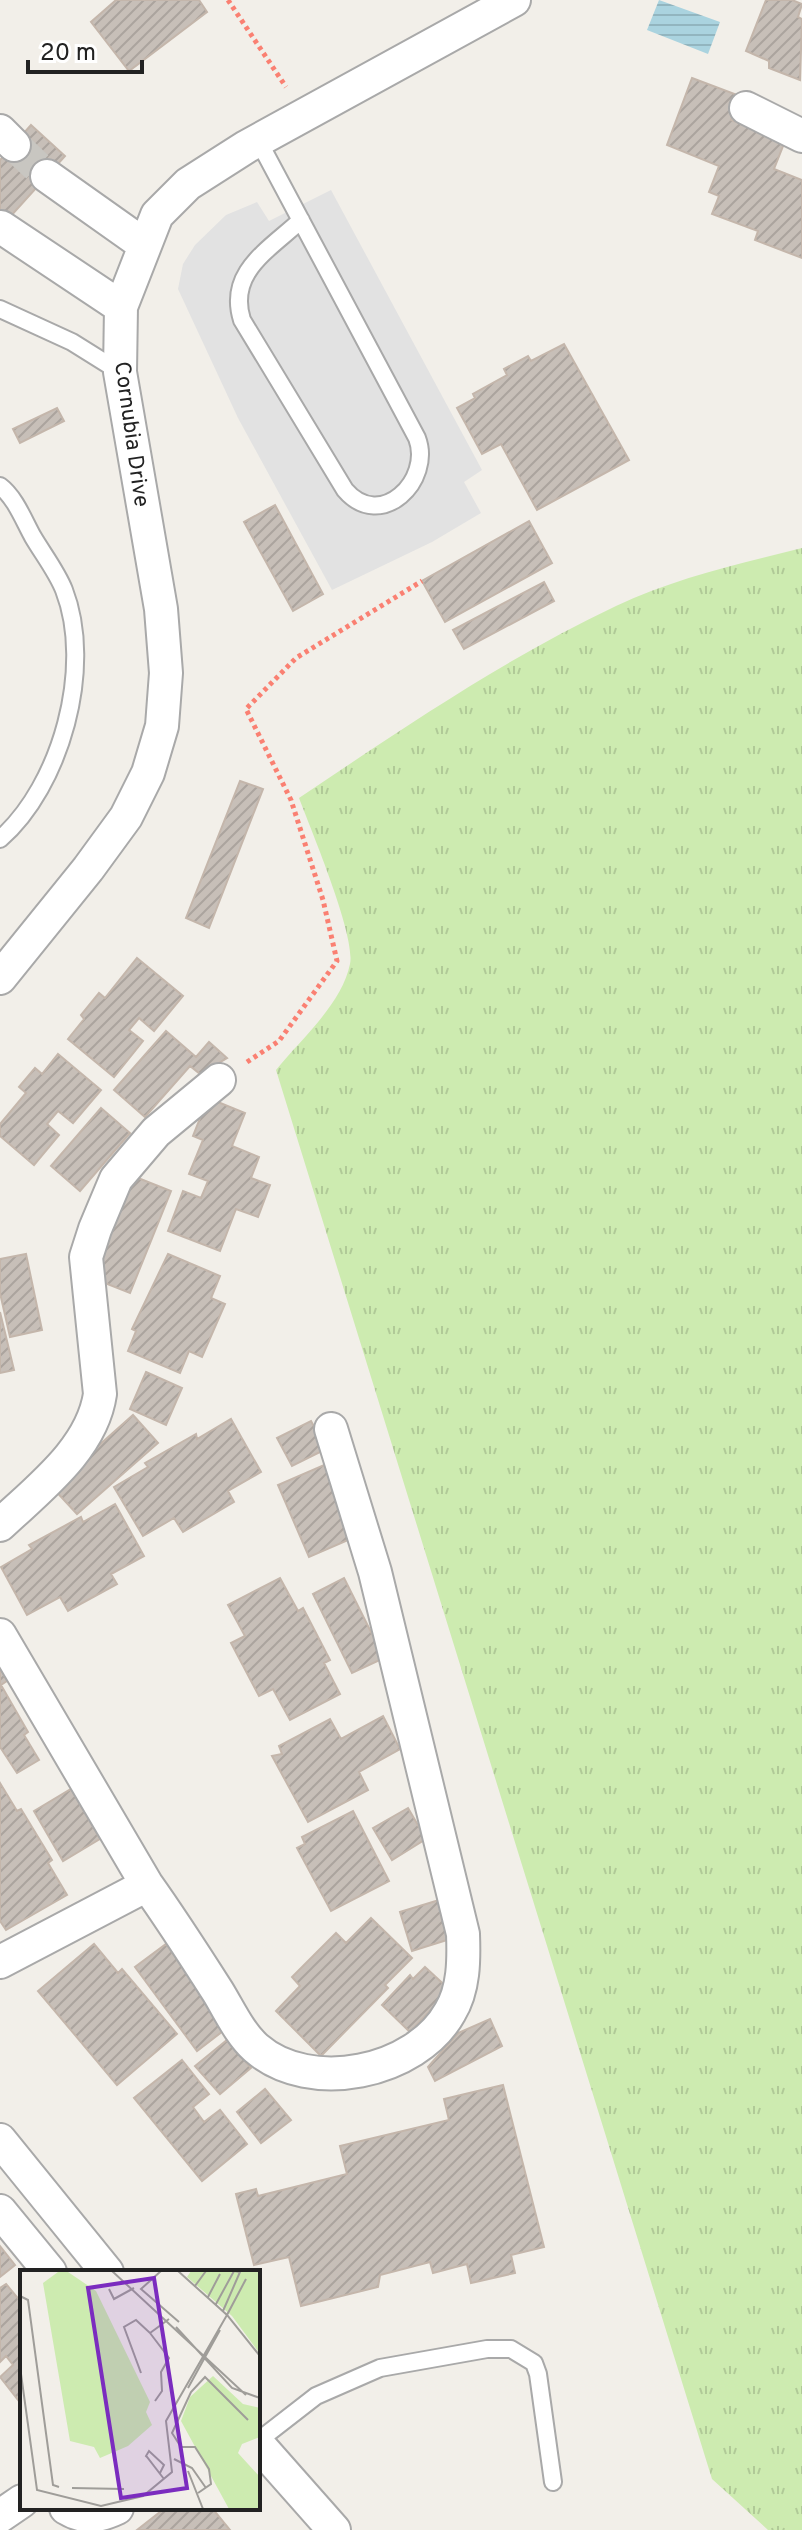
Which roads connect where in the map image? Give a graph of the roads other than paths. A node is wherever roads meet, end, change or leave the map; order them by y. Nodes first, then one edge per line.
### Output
1 (514, 0) edge
2 (746, 108) dead end
3 (802, 136) edge
4 (258, 140) junction
5 (47, 176) tunnel mouth
6 (301, 220) junction
7 (1, 227) edge
8 (143, 244) junction
9 (121, 307) junction
10 (0, 309) edge
11 (120, 372) junction
12 (0, 486) edge
13 (0, 839) edge
14 (0, 978) edge
15 (219, 1080) road end
16 (331, 1429) dead end
17 (0, 1525) edge
18 (0, 1635) edge
19 (147, 1885) junction
20 (0, 1962) edge
21 (0, 2140) edge
22 (0, 2211) edge
23 (48, 2270) edge
24 (105, 2270) edge
25 (260, 2441) edge
26 (260, 2445) edge
27 (553, 2482) dead end
28 (20, 2502) edge
29 (70, 2510) edge
30 (112, 2510) edge
31 (0, 2516) edge
32 (334, 2530) edge

1 - 4 street, Cornubia Drive
2 - 3 street
4 - 6 lane
4 - 8 street, Cornubia Drive
5 - 8 street
6 - 6 lane
7 - 9 street
8 - 9 street, Cornubia Drive
9 - 11 street, Cornubia Drive
10 - 11 lane
11 - 14 street, Cornubia Drive
12 - 13 lane
15 - 17 street
16 - 19 street
18 - 19 street
19 - 20 street
21 - 24 street
22 - 23 street
25 - 27 lane
26 - 32 street
28 - 31 street
29 - 30 street

